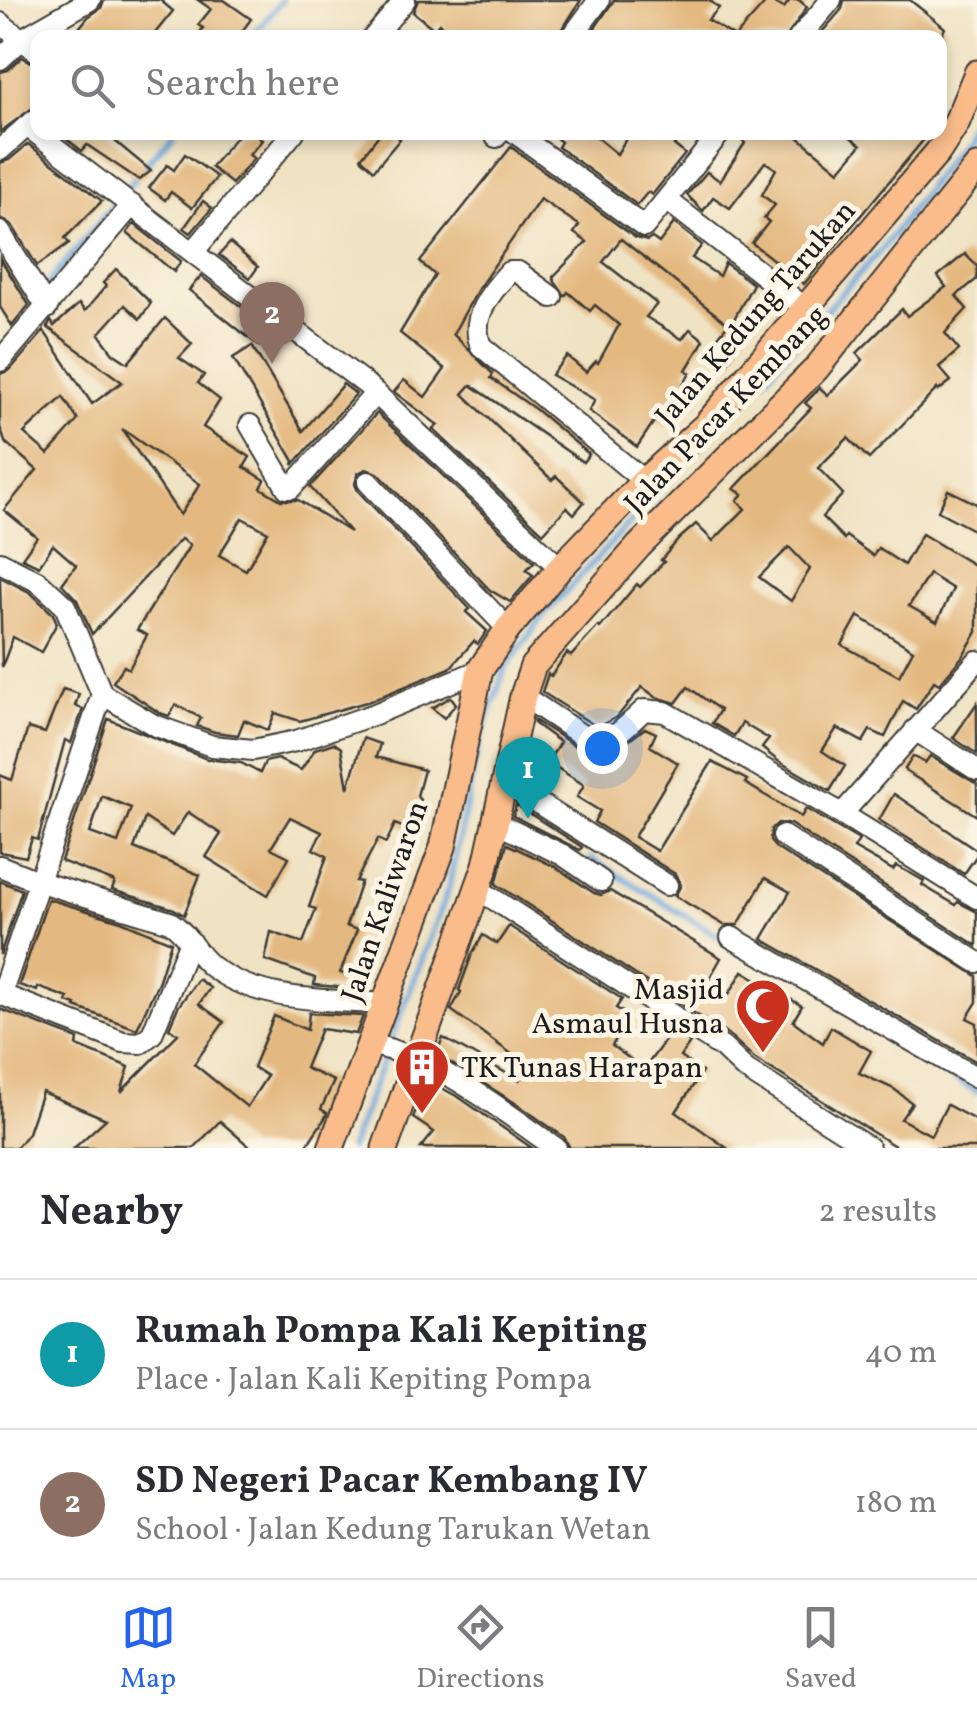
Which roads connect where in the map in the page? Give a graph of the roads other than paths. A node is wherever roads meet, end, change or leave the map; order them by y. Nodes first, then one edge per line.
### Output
1 (90, 0) edge
2 (404, 0) edge
3 (599, 0) edge
4 (831, 0) edge
5 (0, 22) edge
6 (50, 30) edge
7 (380, 30) edge
8 (577, 30) edge
9 (806, 30) edge
10 (30, 45) edge
11 (0, 59) edge
12 (977, 73) edge
13 (30, 124) edge
14 (53, 140) edge
15 (287, 140) edge
16 (512, 140) edge
17 (715, 140) edge
18 (0, 150) edge
19 (977, 167) edge
20 (124, 200) junction
21 (668, 200) junction
22 (0, 232) edge
23 (194, 251) junction
24 (552, 297) dead end
25 (47, 308) junction
26 (804, 308) junction
27 (0, 326) edge
28 (6, 353) edge
29 (376, 393) junction
30 (250, 425) dead end
31 (644, 481) junction
32 (368, 482) dead end
33 (0, 562) edge
34 (560, 568) junction
35 (508, 628) junction
36 (977, 661) edge
37 (480, 670) junction
38 (102, 694) junction
39 (523, 696) junction
40 (915, 730) junction
41 (977, 770) edge
42 (505, 782) junction
43 (842, 814) junction
44 (496, 823) junction
45 (784, 836) dead end
46 (0, 866) edge
47 (40, 882) junction
48 (602, 882) dead end
49 (666, 884) dead end
50 (478, 889) junction
51 (977, 898) edge
52 (731, 936) dead end
53 (190, 941) junction
54 (977, 962) edge
55 (1, 995) edge
56 (384, 1004) junction
57 (375, 1045) junction
58 (416, 1057) junction
59 (977, 1078) edge
60 (331, 1148) edge
61 (385, 1148) edge
62 (556, 1148) edge
63 (869, 1148) edge

1 - 6 street
2 - 7 street
3 - 8 street
4 - 9 street
5 - 10 street
10 - 11 street
12 - 26 main road, Jalan Kedung Tarukan
13 - 18 street
14 - 20 street
15 - 23 street
16 - 21 street
17 - 21 street
19 - 39 main road, Jalan Pacar Kembang
20 - 23 street
20 - 25 street
21 - 26 street
22 - 25 street
23 - 29 street
24 - 31 street
25 - 28 street
26 - 31 main road, Jalan Kedung Tarukan
27 - 28 street
29 - 30 street
29 - 34 street
31 - 34 main road, Jalan Kedung Tarukan
32 - 35 street
33 - 38 street
34 - 35 main road, Jalan Kedung Tarukan
35 - 37 main road, Jalan Kedung Tarukan
36 - 40 street
37 - 38 street
37 - 56 main road, Jalan Kaliwaron
38 - 47 street
39 - 42 main road, Jalan Pacar Kembang
39 - 43 street
40 - 41 street
40 - 43 street
42 - 44 main road, Jalan Pacar Kembang
42 - 49 street
43 - 51 street
44 - 48 street
44 - 50 main road, Jalan Pacar Kembang
45 - 54 street
46 - 47 street
47 - 53 street
47 - 55 street
50 - 58 main road, Jalan Pacar Kembang
50 - 63 street
52 - 59 street
53 - 55 street
53 - 56 street
56 - 57 main road, Jalan Kaliwaron
57 - 58 street
57 - 60 main road, Jalan Kaliwaron
58 - 61 main road, Jalan Pacar Kembang
58 - 62 street

